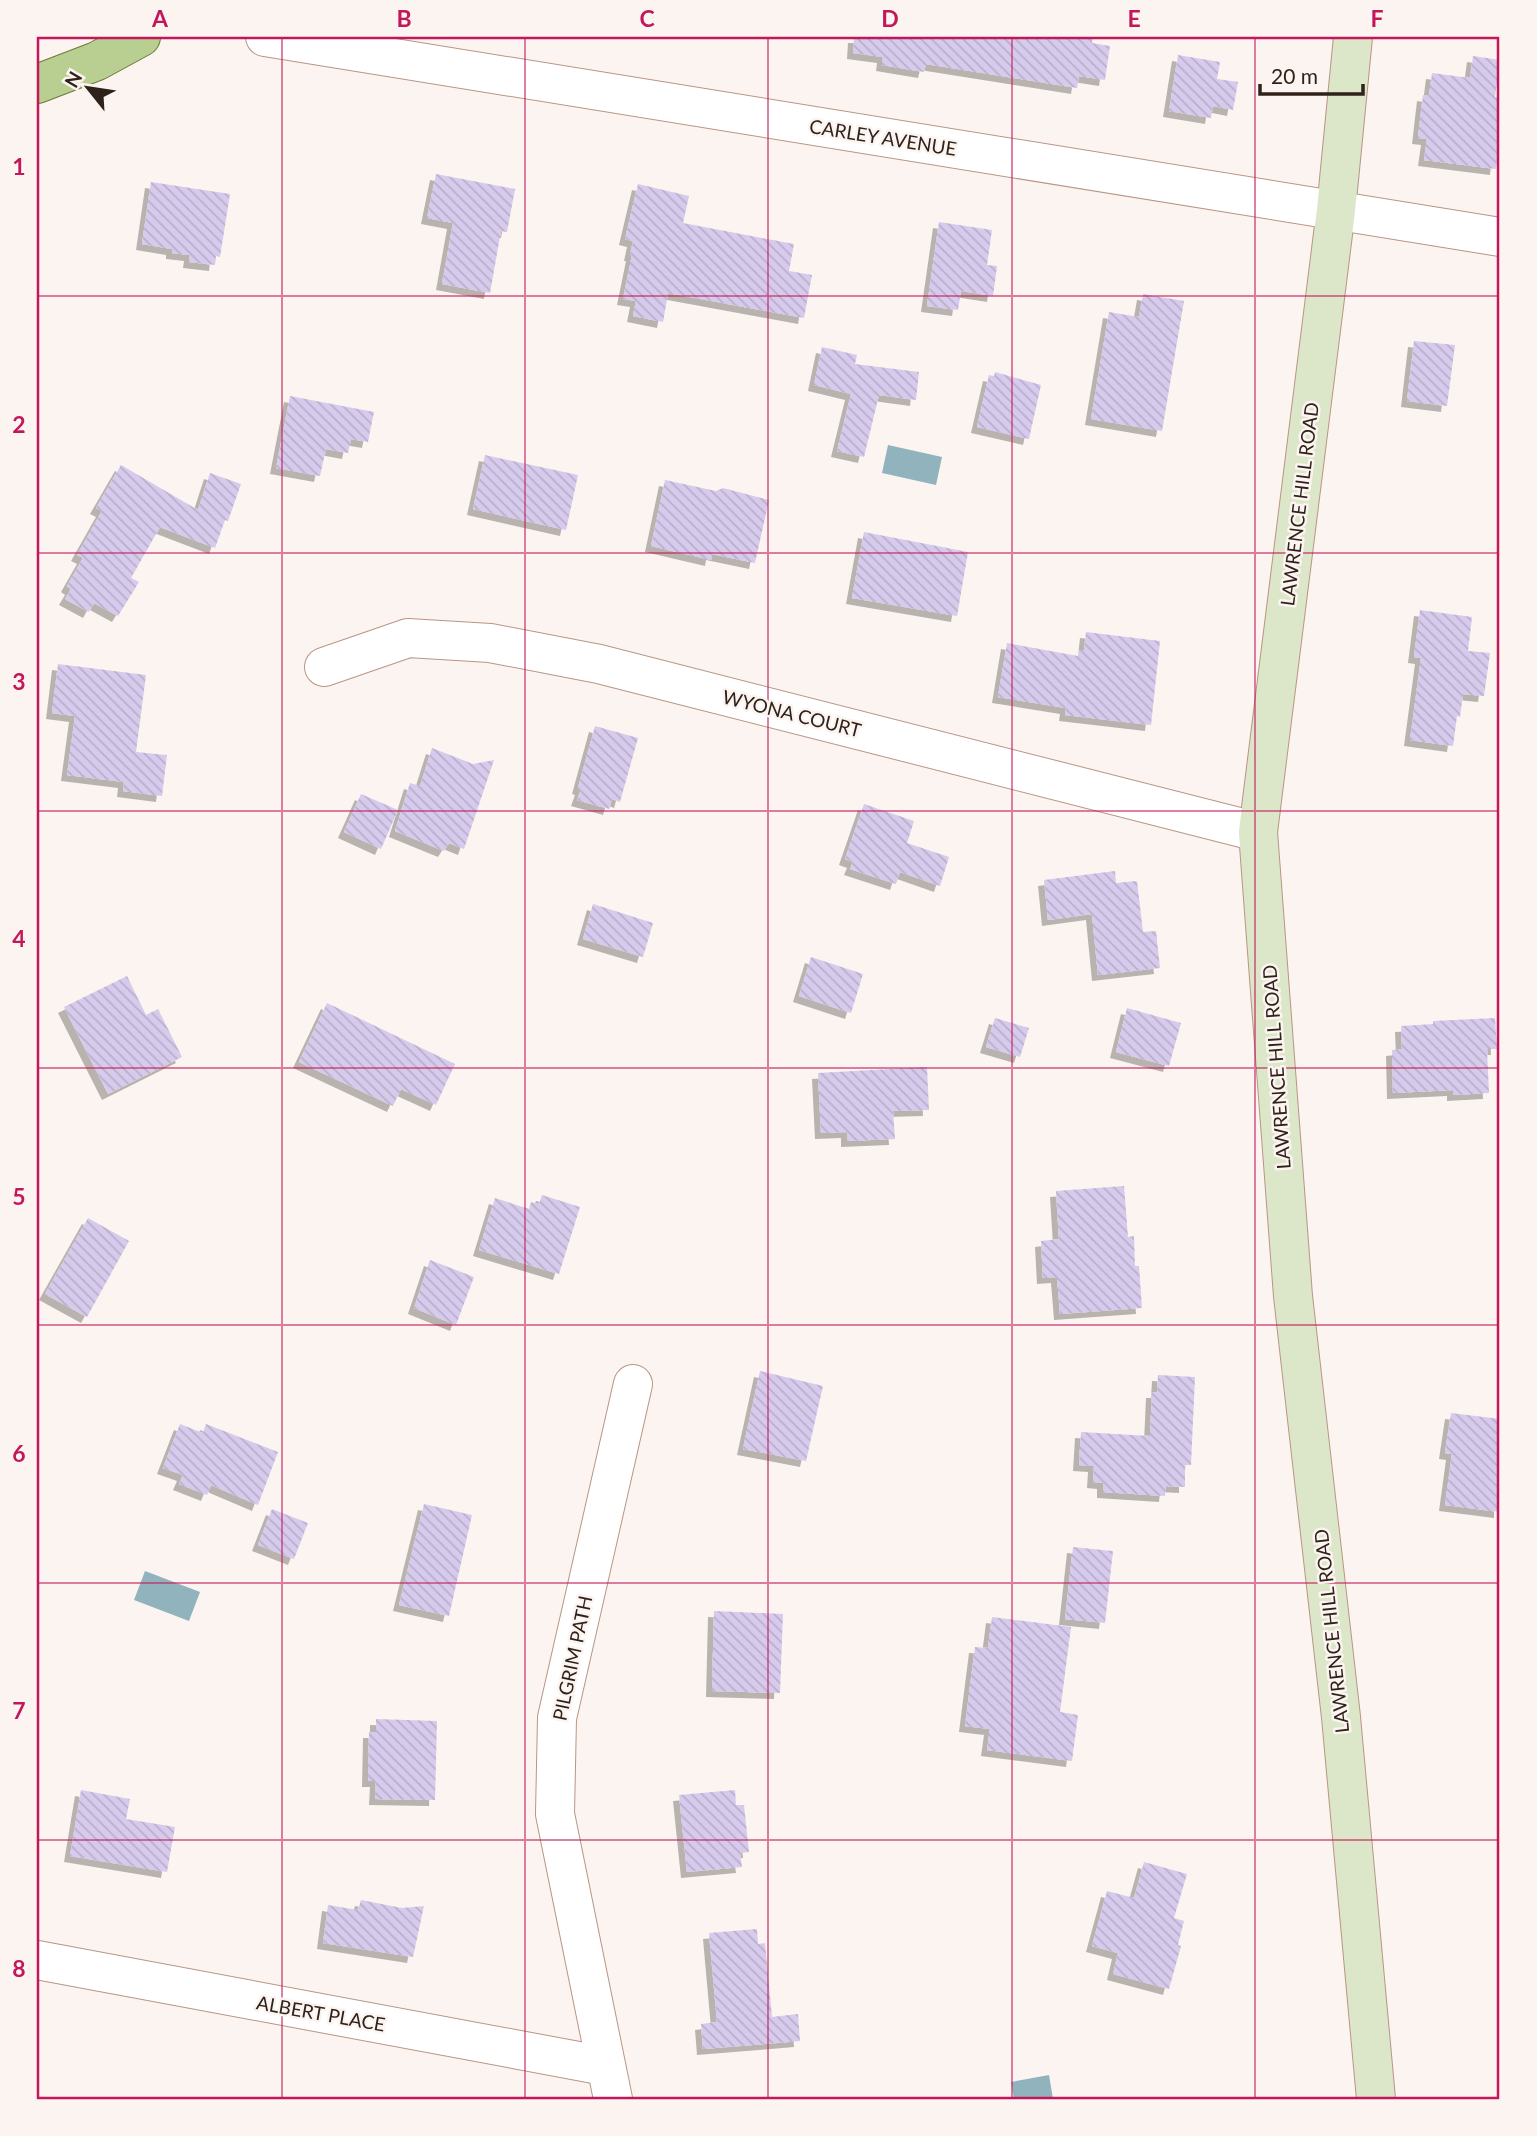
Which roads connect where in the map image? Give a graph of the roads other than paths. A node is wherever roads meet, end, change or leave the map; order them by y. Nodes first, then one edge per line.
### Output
1 (141, 37) edge
2 (265, 37) edge
3 (1353, 37) edge
4 (98, 49) edge
5 (37, 84) edge
6 (1336, 210) junction
7 (1500, 237) edge
8 (324, 667) dead end
9 (1258, 832) junction
10 (633, 1384) dead end
11 (37, 1961) edge
12 (609, 2082) edge
13 (1376, 2099) edge

1 - 4 main road
2 - 6 street, CARLEY AVENUE
3 - 6 main road, LAWRENCE HILL ROAD
4 - 5 main road
6 - 7 street, CARLEY AVENUE
6 - 9 main road, LAWRENCE HILL ROAD
8 - 9 street, WYONA COURT
9 - 13 main road, LAWRENCE HILL ROAD
10 - 12 street, PILGRIM PATH
11 - 12 street, ALBERT PLACE

